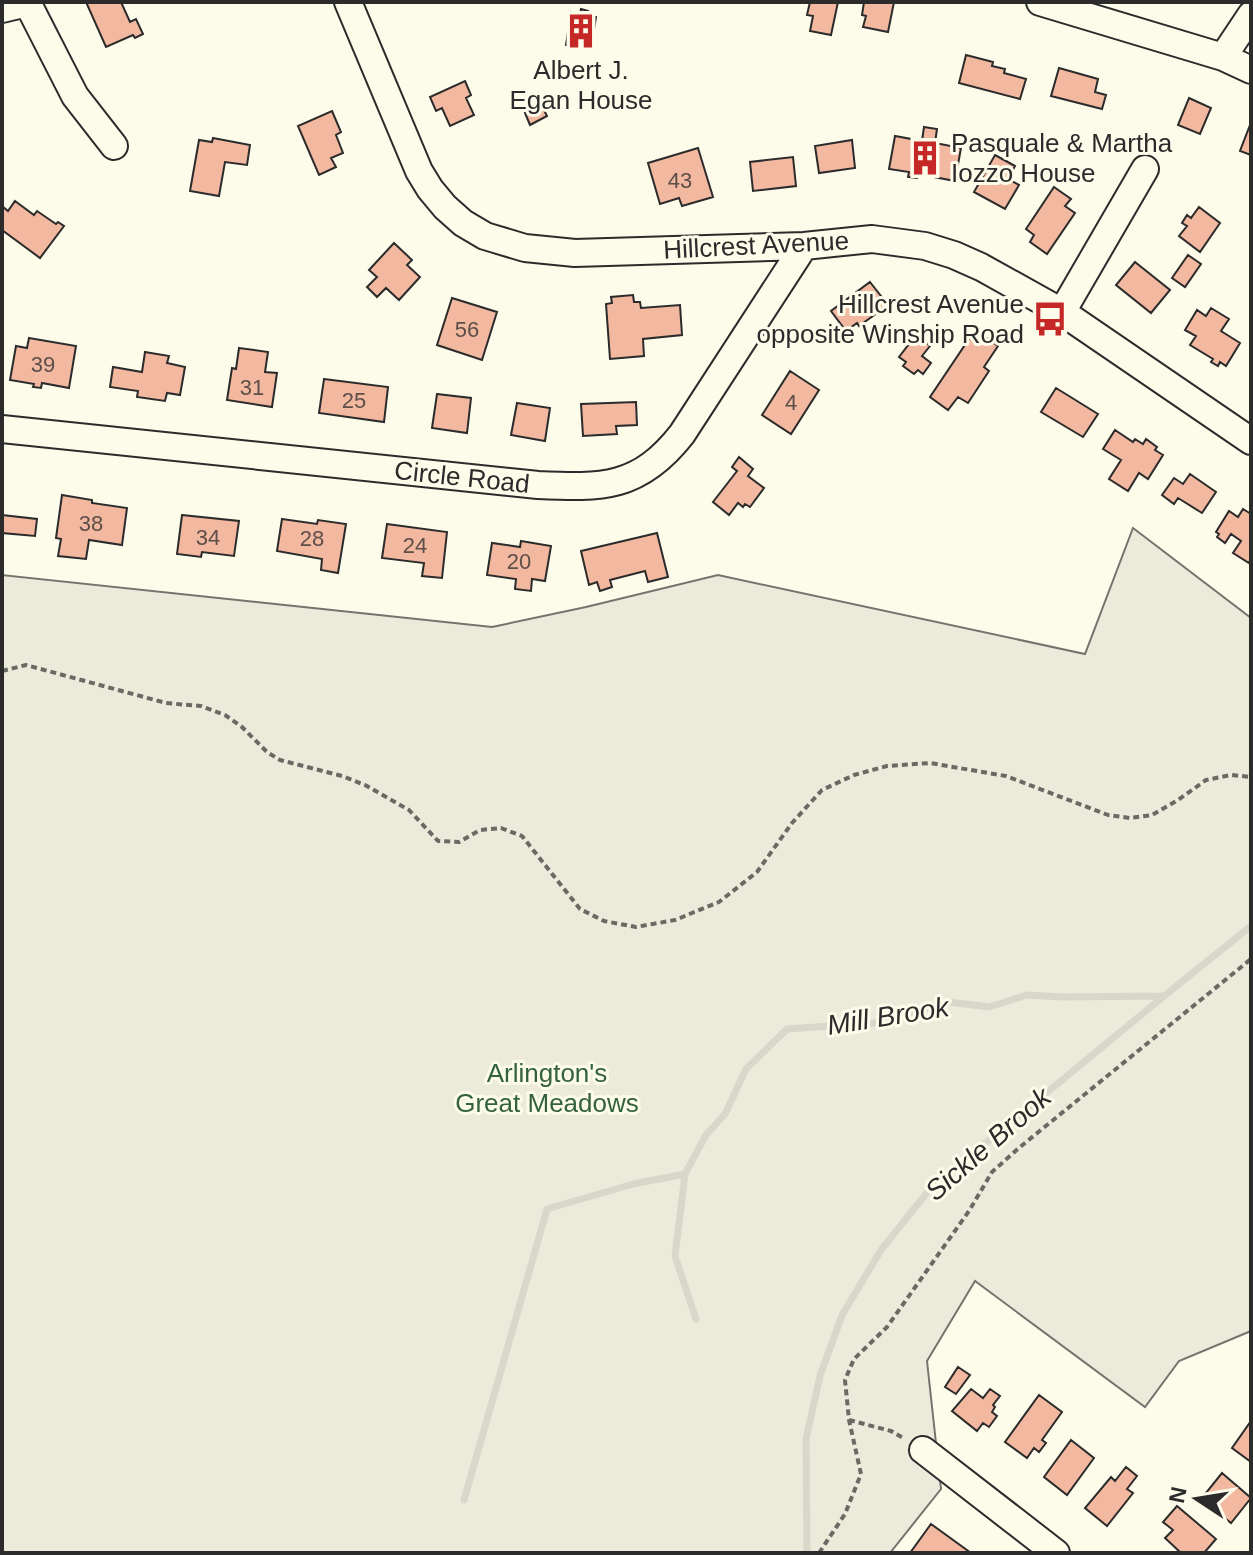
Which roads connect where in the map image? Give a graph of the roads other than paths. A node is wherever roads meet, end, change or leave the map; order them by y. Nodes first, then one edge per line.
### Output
1 (348, 2) edge
2 (1040, 2) edge
3 (19, 5) edge
4 (1251, 15) edge
5 (1223, 57) junction
6 (1251, 70) edge
7 (114, 146) dead end
8 (1145, 169) dead end
9 (804, 246) junction
10 (1062, 312) junction
11 (2, 429) edge
12 (1251, 441) edge
13 (923, 1450) road end
14 (1056, 1553) edge

1 - 9 street, Hillcrest Avenue
2 - 5 street
3 - 7 street
4 - 5 street
5 - 6 street
8 - 10 street
9 - 10 street, Hillcrest Avenue
9 - 11 street, Circle Road
10 - 12 street, Hillcrest Avenue
13 - 14 street

